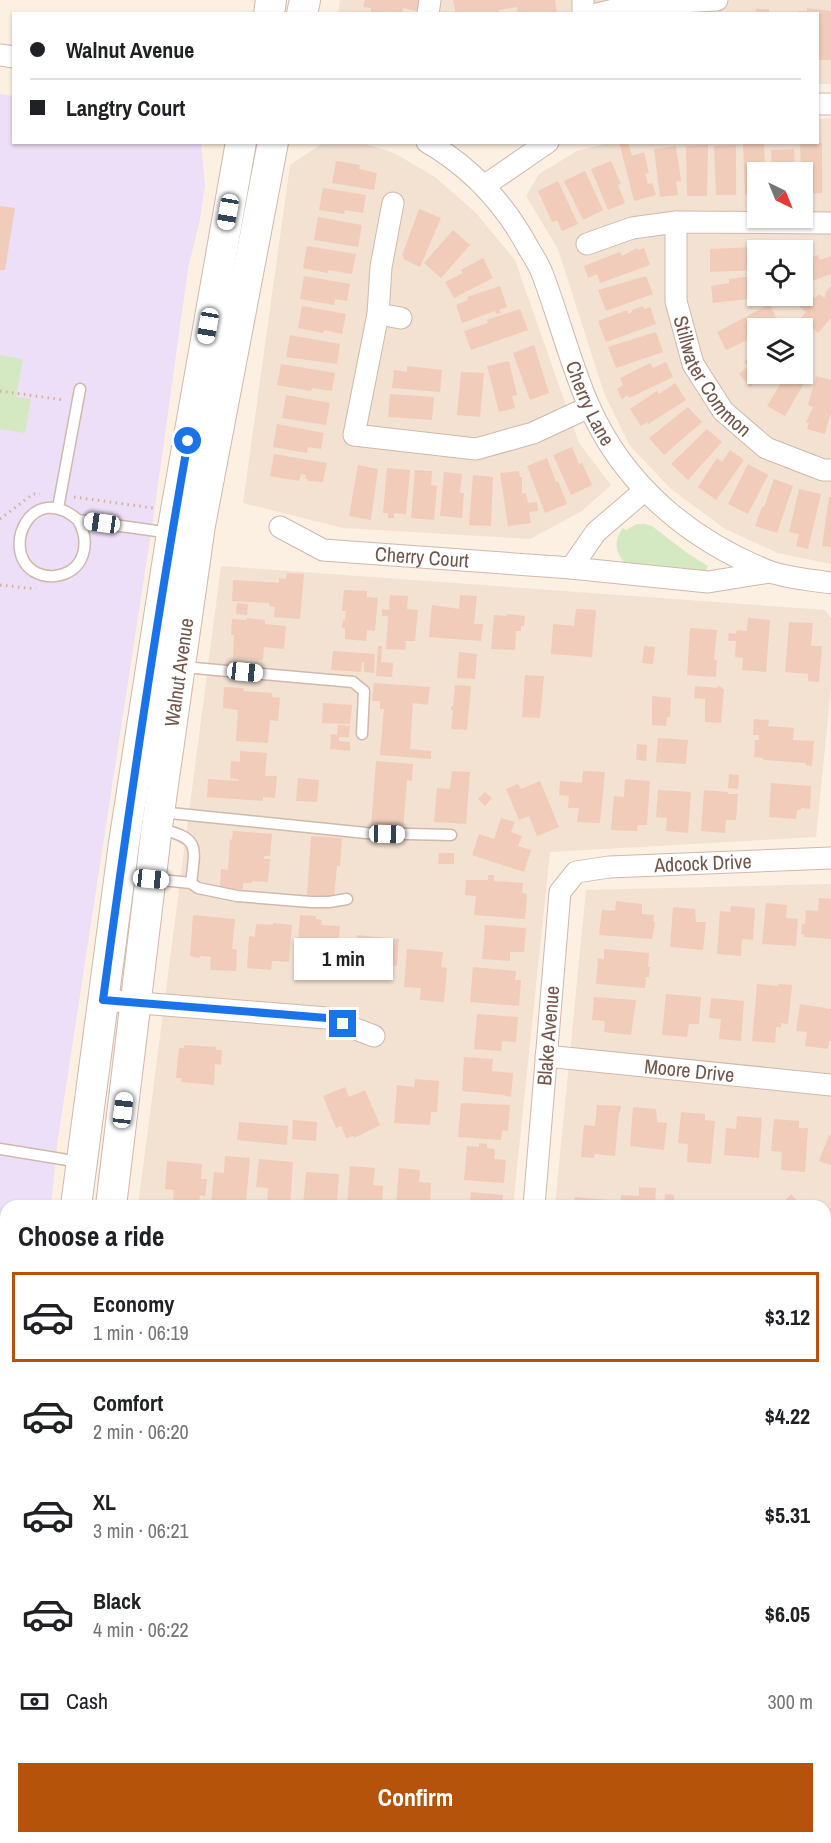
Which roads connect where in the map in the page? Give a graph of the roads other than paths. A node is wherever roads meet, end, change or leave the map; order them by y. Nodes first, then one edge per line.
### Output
1 (717, 0) edge
2 (639, 9) edge
3 (614, 12) edge
4 (241, 144) edge
5 (273, 144) edge
6 (430, 144) edge
7 (545, 144) edge
8 (484, 186) junction
9 (393, 203) dead end
10 (676, 222) junction
11 (831, 223) edge
12 (587, 244) dead end
13 (378, 314) junction
14 (401, 318) dead end
15 (80, 389) dead end
16 (589, 407) junction
17 (831, 470) edge
18 (644, 490) junction
19 (58, 508) junction
20 (78, 520) junction
21 (280, 527) dead end
22 (185, 536) junction
23 (571, 568) junction
24 (770, 572) junction
25 (831, 583) edge
26 (180, 666) junction
27 (362, 735) dead end
28 (158, 819) junction
29 (451, 835) dead end
30 (831, 858) edge
31 (576, 872) joint
32 (151, 879) junction
33 (191, 883) junction
34 (347, 899) dead end
35 (103, 1000) junction
36 (135, 1003) junction
37 (374, 1036) dead end
38 (546, 1056) junction
39 (831, 1085) edge
40 (0, 1149) edge
41 (82, 1162) junction
42 (77, 1200) edge
43 (112, 1200) edge
44 (534, 1200) edge

1 - 2 street
2 - 3 street
4 - 22 main road, Walnut Avenue
5 - 22 main road, Walnut Avenue
6 - 8 street, Cherry Lane
7 - 8 street
8 - 16 street, Cherry Lane
9 - 13 street
10 - 11 street
10 - 12 street
10 - 17 street, Stillwater Common
13 - 14 street
13 - 16 street
15 - 19 lane
16 - 18 street, Cherry Lane
18 - 23 street
18 - 24 street, Cherry Lane
19 - 20 lane
19 - 20 lane
20 - 22 lane
21 - 23 street, Cherry Court
22 - 26 main road, Walnut Avenue
22 - 35 main road, Walnut Avenue
23 - 24 street, Cherry Court
24 - 25 street, Cherry Lane
26 - 27 lane
26 - 28 main road, Walnut Avenue
28 - 29 lane
28 - 32 main road, Walnut Avenue
28 - 33 lane
30 - 31 street, Adcock Drive
31 - 38 street, Blake Avenue
32 - 33 lane
32 - 36 main road, Walnut Avenue
33 - 34 lane
35 - 36 street
35 - 41 main road, Walnut Avenue
36 - 37 street
36 - 43 main road, Walnut Avenue
38 - 39 street, Moore Drive
38 - 44 street, Blake Avenue
40 - 41 lane
41 - 42 main road, Walnut Avenue

